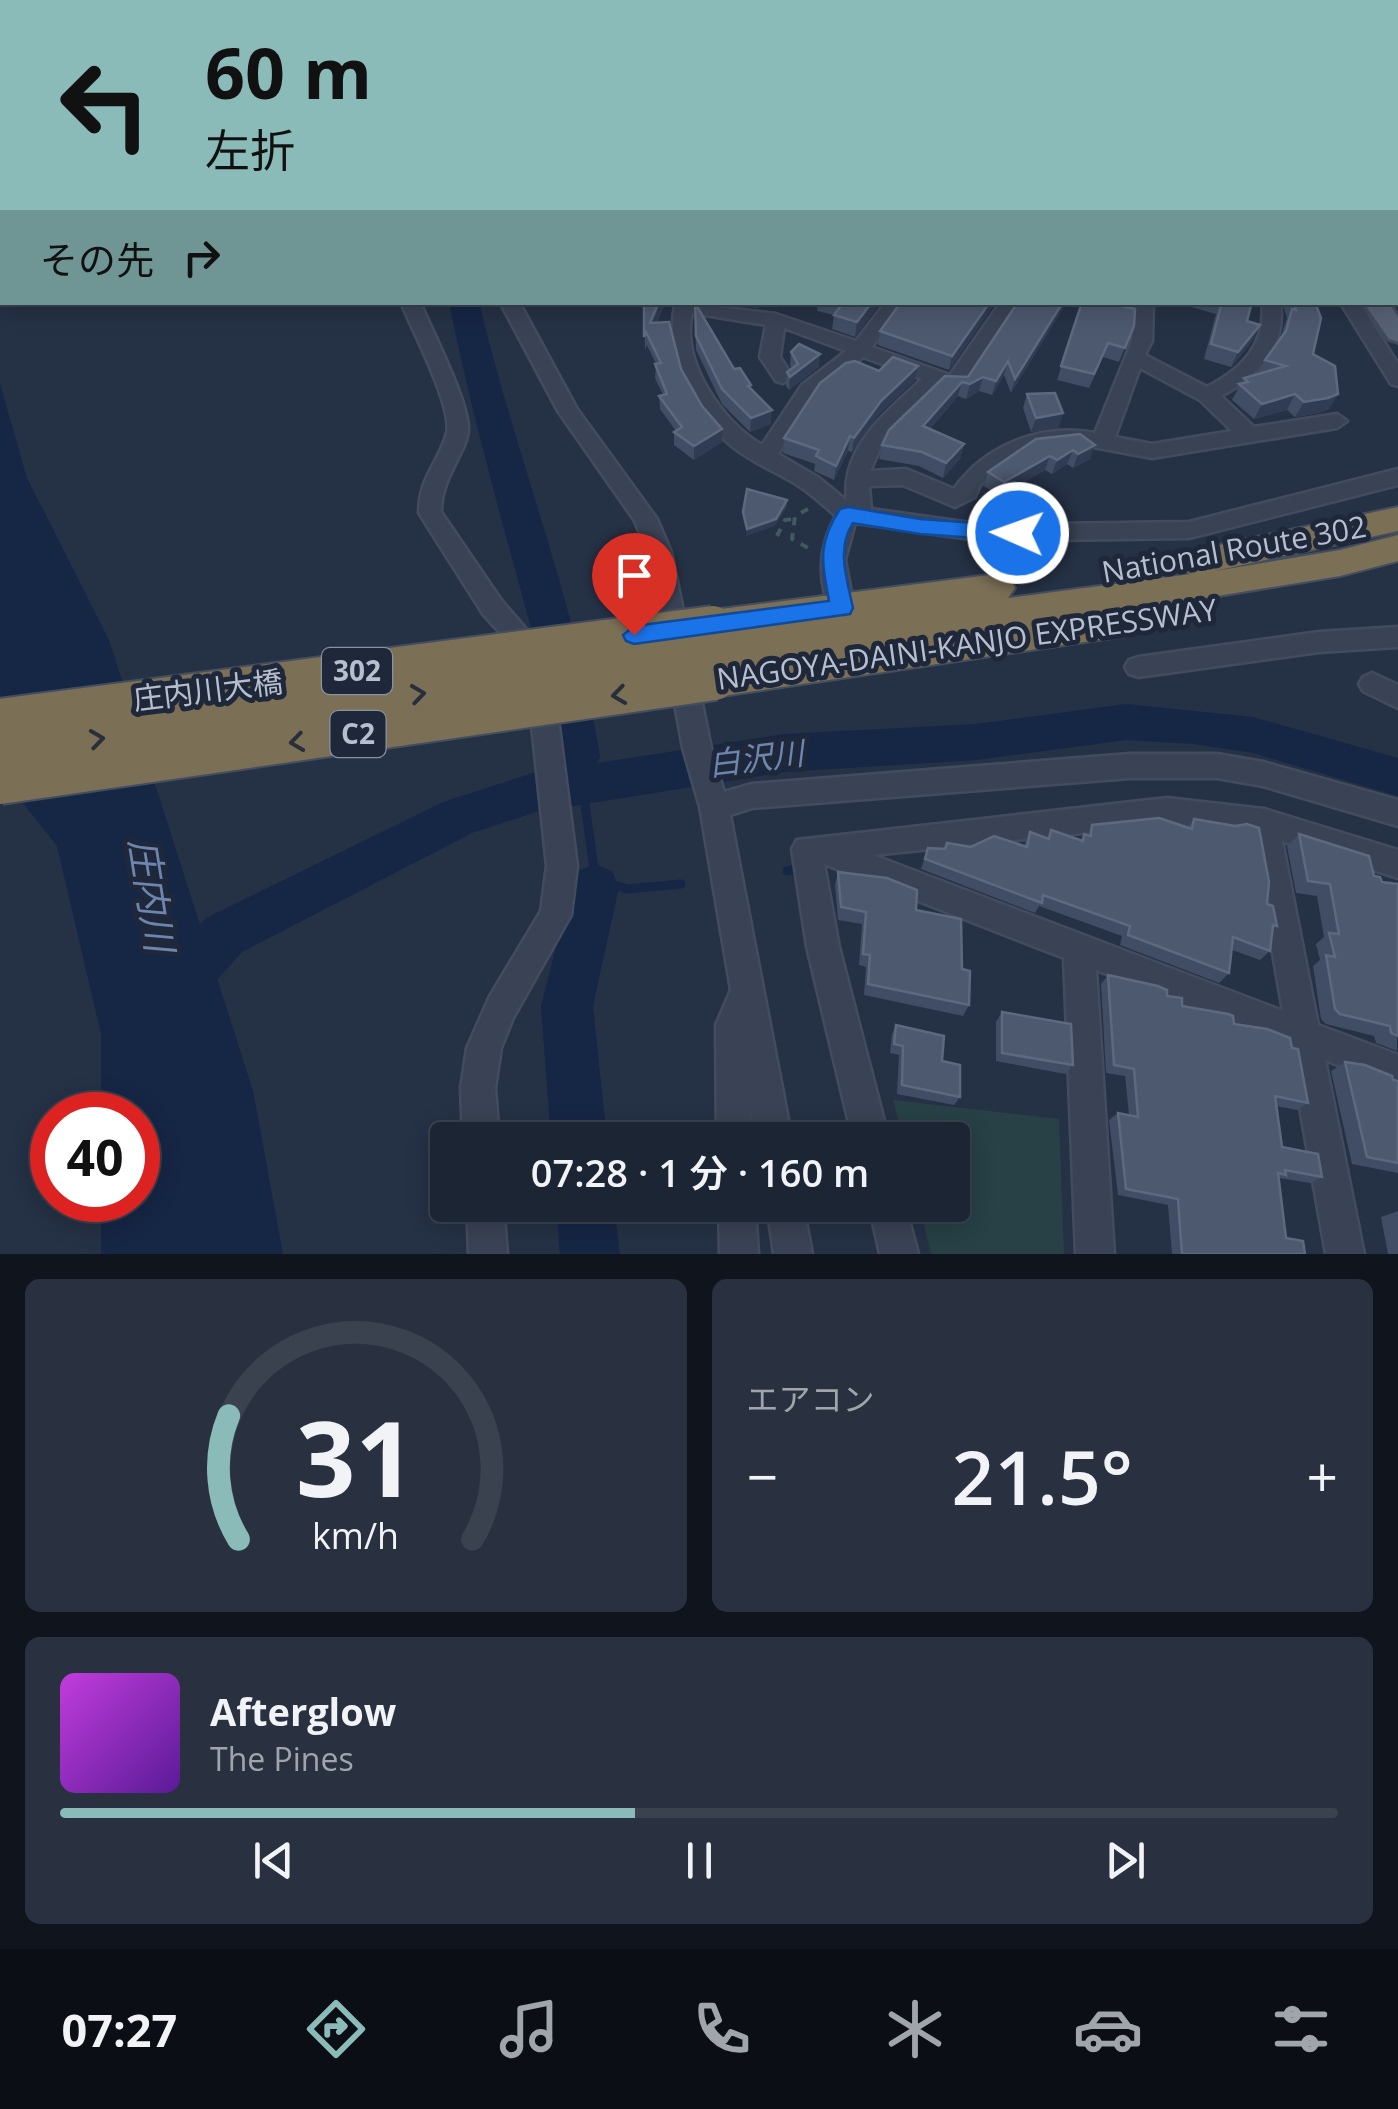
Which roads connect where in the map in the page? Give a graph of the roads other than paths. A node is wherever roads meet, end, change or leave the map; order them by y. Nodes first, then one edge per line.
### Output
1 (411, 305) edge
2 (511, 305) edge
3 (684, 305) edge
4 (690, 305) edge
5 (798, 305) edge
6 (894, 305) edge
7 (1009, 305) edge
8 (1144, 305) edge
9 (1272, 305) edge
10 (1351, 305) edge
11 (1377, 305) edge
12 (781, 321) junction
13 (1398, 334) edge
14 (860, 350) junction
15 (1134, 357) junction
16 (1394, 360) edge
17 (783, 377) edge
18 (936, 378) junction
19 (1398, 380) edge
20 (1207, 396) junction
21 (1337, 421) dead end
22 (1249, 435) junction
23 (1102, 442) junction
24 (764, 458) junction
25 (1398, 478) edge
26 (857, 479) junction
27 (854, 515) junction
28 (1398, 519) edge
29 (1398, 548) edge
30 (1398, 574) edge
31 (842, 608) junction
32 (1398, 636) edge
33 (713, 653) junction
34 (1138, 667) dead end
35 (1372, 684) dead end
36 (1398, 697) edge
37 (0, 718) edge
38 (0, 752) edge
39 (0, 784) edge
40 (710, 800) junction
41 (1398, 813) edge
42 (1264, 822) junction
43 (816, 848) junction
44 (1398, 864) edge
45 (1079, 950) junction
46 (748, 989) junction
47 (1304, 1035) junction
48 (1398, 1072) edge
49 (480, 1122) edge
50 (735, 1122) edge
51 (771, 1122) edge
52 (867, 1122) edge
53 (486, 1222) edge
54 (738, 1222) edge
55 (788, 1222) edge
56 (892, 1222) edge
57 (488, 1254) edge
58 (739, 1254) edge
59 (793, 1254) edge
60 (900, 1254) edge
61 (1095, 1254) edge
62 (1345, 1254) edge

1 - 49 street
2 - 40 street
3 - 24 street
4 - 12 street
5 - 12 street
6 - 14 street
7 - 18 street
8 - 15 street
9 - 20 street
10 - 16 street
11 - 13 main road
12 - 14 street
12 - 17 street
14 - 18 street
14 - 24 street
15 - 20 street
15 - 23 street
16 - 19 street
18 - 26 street
20 - 22 street
21 - 22 street
22 - 23 street
23 - 26 street
24 - 27 street
25 - 27 street
26 - 27 street
27 - 31 street
28 - 31 highway, National Route 302 / 302
29 - 33 highway, NAGOYA-DAINI-KANJO EXPRESSWAY / C2
30 - 33 highway, NAGOYA-DAINI-KANJO EXPRESSWAY / C2
31 - 33 highway, National Route 302 / 302
32 - 34 street
33 - 37 highway, 庄内川大橋 / 302, bridge
38 -> 33 highway, NAGOYA-DAINI-KANJO EXPRESSWAY / C2, bridge
33 -> 39 highway, NAGOYA-DAINI-KANJO EXPRESSWAY / C2, bridge
35 - 36 street
40 - 41 street
40 - 46 street
42 - 43 street
42 - 44 street
42 - 47 street
43 - 45 street
43 - 52 street
45 - 47 street
45 - 61 street
46 - 50 street
46 - 51 street
47 - 48 street
47 - 62 street
53 - 57 street
54 - 58 street
55 - 59 street
56 - 60 street

